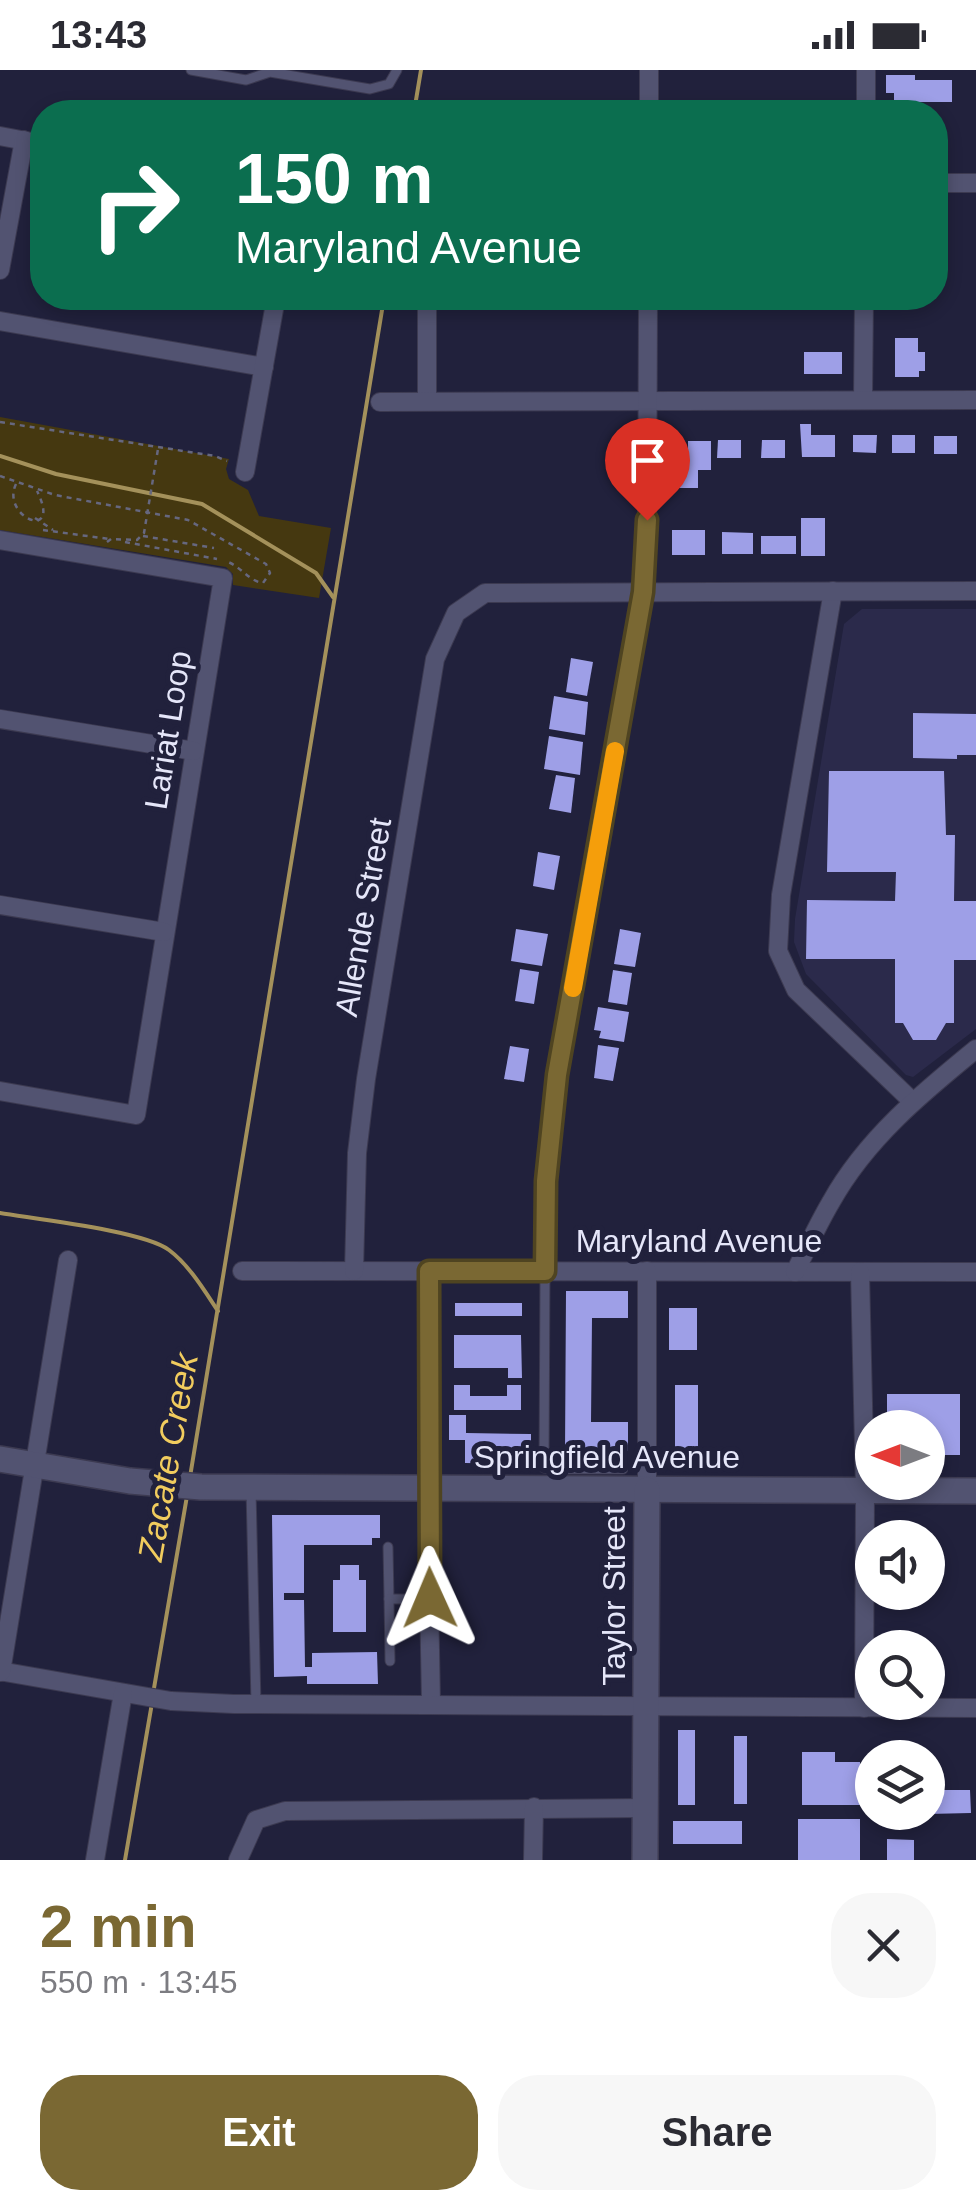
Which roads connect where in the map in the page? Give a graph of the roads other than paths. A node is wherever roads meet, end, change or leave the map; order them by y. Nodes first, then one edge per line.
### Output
1 (191, 70) edge
2 (397, 70) edge
3 (649, 70) edge
4 (866, 70) edge
5 (649, 100) edge
6 (866, 100) edge
7 (0, 136) edge
8 (30, 141) edge
9 (30, 154) edge
10 (948, 183) edge
11 (976, 183) edge
12 (0, 270) edge
13 (274, 310) edge
14 (428, 310) edge
15 (648, 310) edge
16 (864, 310) edge
17 (0, 321) edge
18 (264, 367) junction
19 (863, 400) junction
20 (976, 400) edge
21 (427, 401) junction
22 (647, 401) junction
23 (380, 402) dead end
24 (245, 472) dead end
25 (0, 540) edge
26 (643, 592) junction
27 (833, 592) junction
28 (976, 592) edge
29 (0, 718) edge
30 (194, 751) junction
31 (0, 905) edge
32 (164, 932) junction
33 (976, 1049) edge
34 (0, 1091) edge
35 (912, 1101) junction
36 (68, 1260) dead end
37 (242, 1271) dead end
38 (354, 1271) junction
39 (429, 1271) junction
40 (545, 1271) junction
41 (646, 1272) junction
42 (796, 1272) junction
43 (860, 1272) junction
44 (976, 1272) edge
45 (863, 1410) edge
46 (0, 1459) edge
47 (34, 1465) junction
48 (622, 1469) dead end
49 (559, 1479) junction
50 (251, 1487) junction
51 (428, 1489) junction
52 (647, 1490) junction
53 (855, 1490) edge
54 (945, 1491) edge
55 (976, 1491) edge
56 (865, 1500) edge
57 (388, 1547) dead end
58 (430, 1598) junction
59 (390, 1599) junction
60 (864, 1630) edge
61 (390, 1662) dead end
62 (0, 1672) edge
63 (129, 1694) junction
64 (431, 1703) junction
65 (256, 1704) junction
66 (646, 1705) junction
67 (855, 1708) edge
68 (945, 1708) edge
69 (976, 1708) edge
70 (534, 1807) junction
71 (646, 1808) junction
72 (96, 1860) edge
73 (238, 1860) edge
74 (533, 1860) edge
75 (645, 1860) edge

1 - 2 lane
3 - 5 street
4 - 6 street
7 - 8 street
9 - 12 street
10 - 11 street
13 - 18 street
14 - 21 street
15 - 22 street
16 - 19 street
17 - 18 street
18 - 24 street
19 - 20 street
19 - 22 street
21 - 22 street
21 - 23 street
22 - 26 street
25 - 30 street, Lariat Loop
26 - 27 street
26 - 38 street, Allende Street
26 - 40 street
27 - 28 street
27 - 35 street
29 - 30 street
30 - 32 street, Lariat Loop
31 - 32 street
32 - 34 street, Lariat Loop
33 - 35 street
35 - 42 street
36 - 47 street
37 - 38 street, Maryland Avenue
38 - 39 street, Maryland Avenue
39 - 40 street, Maryland Avenue
39 - 51 street
40 - 41 street, Maryland Avenue
40 - 49 lane
41 - 42 street, Maryland Avenue
41 - 52 street, Taylor Street
42 - 43 street, Maryland Avenue
43 - 44 street, Maryland Avenue
43 - 45 street
46 - 47 main road, Springfield Avenue
47 - 50 main road, Springfield Avenue
47 - 62 street
48 - 49 lane
49 - 51 main road, Springfield Avenue
49 - 52 main road, Springfield Avenue
50 - 51 main road, Springfield Avenue
50 - 65 lane
51 - 58 street
52 - 53 main road, Springfield Avenue
52 - 66 main road, Taylor Street
54 - 55 main road, Springfield Avenue
56 - 60 street
57 - 59 lane
58 - 59 lane
58 - 64 street
59 - 61 lane
62 - 63 street
63 - 65 street
63 - 72 street
64 - 65 street
64 - 66 street
66 - 67 street
66 - 71 main road, Taylor Street
68 - 69 street
70 - 71 street
70 - 73 street
70 - 74 street
71 - 75 main road, Taylor Street

